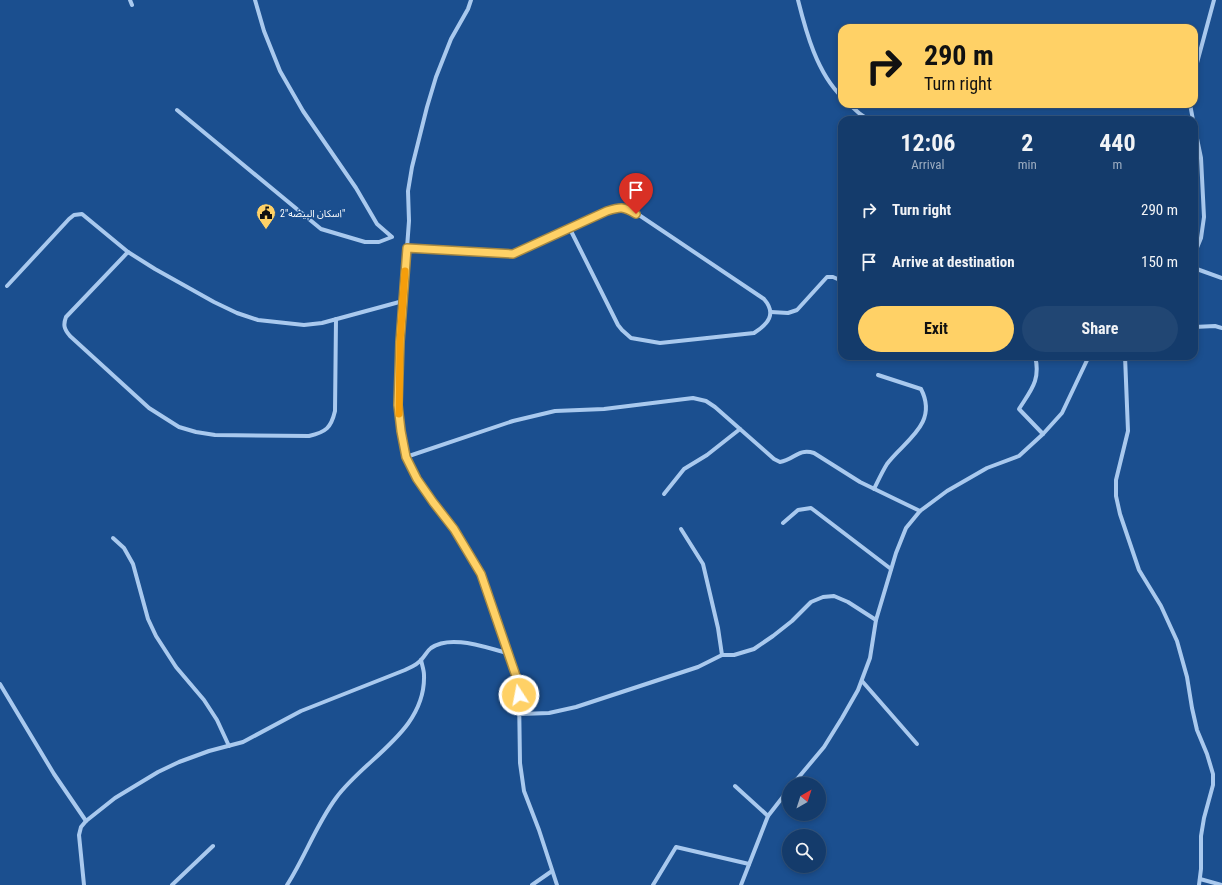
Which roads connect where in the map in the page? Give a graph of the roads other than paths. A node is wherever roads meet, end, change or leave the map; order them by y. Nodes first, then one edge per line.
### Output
1 (255, 0) edge
2 (471, 0) edge
3 (798, 0) edge
4 (1214, 0) edge
5 (1198, 59) edge
6 (838, 94) edge
7 (854, 108) edge
8 (177, 110) dead end
9 (864, 116) edge
10 (1198, 143) edge
11 (570, 229) junction
12 (1198, 245) edge
13 (407, 248) junction
14 (128, 252) junction
15 (1198, 269) edge
16 (1222, 278) edge
17 (838, 279) edge
18 (7, 286) dead end
19 (403, 301) junction
20 (771, 312) junction
21 (336, 319) junction
22 (1198, 327) edge
23 (1222, 328) edge
24 (1036, 360) edge
25 (1087, 360) edge
26 (1125, 360) edge
27 (878, 375) dead end
28 (740, 429) junction
29 (1043, 434) junction
30 (406, 457) junction
31 (874, 489) junction
32 (664, 494) dead end
33 (920, 511) junction
34 (782, 523) dead end
35 (681, 530) dead end
36 (113, 538) dead end
37 (891, 569) junction
38 (876, 620) junction
39 (508, 652) junction
40 (722, 655) junction
41 (421, 660) junction
42 (862, 681) junction
43 (0, 684) edge
44 (520, 714) junction
45 (917, 744) dead end
46 (229, 746) junction
47 (799, 777) edge
48 (735, 786) dead end
49 (782, 798) edge
50 (768, 816) junction
51 (86, 821) junction
52 (213, 846) dead end
53 (749, 864) junction
54 (552, 871) junction
55 (1200, 879) junction
56 (84, 885) edge
57 (172, 885) edge
58 (287, 885) edge
59 (532, 885) edge
60 (557, 885) edge
61 (653, 885) edge
62 (741, 885) edge
63 (1199, 885) edge
64 (1222, 885) edge

1 - 8 street
2 - 13 street
3 - 6 street
4 - 5 street
7 - 9 street
10 - 12 street
11 - 13 street
11 - 20 street
11 - 20 street
13 - 19 street
14 - 18 street
14 - 21 street
14 - 21 street
15 - 16 street
17 - 20 street
19 - 21 street
19 - 30 street
22 - 23 street
24 - 29 street
25 - 29 street
26 - 55 street
27 - 31 street
28 - 30 street
28 - 31 street
28 - 32 street
29 - 33 street
30 - 39 street
31 - 33 street
33 - 37 street
34 - 37 street
35 - 40 street
36 - 46 street
37 - 38 street
38 - 40 street
38 - 42 street
39 - 41 street
39 - 44 street
40 - 44 street
41 - 46 street
41 - 58 street
42 - 45 street
42 - 47 street
43 - 51 street
44 - 54 street
46 - 51 street
48 - 50 street
49 - 50 street
50 - 53 street
51 - 56 street
52 - 57 street
53 - 61 street
53 - 62 street
54 - 59 street
54 - 60 street
55 - 63 street
55 - 64 street

